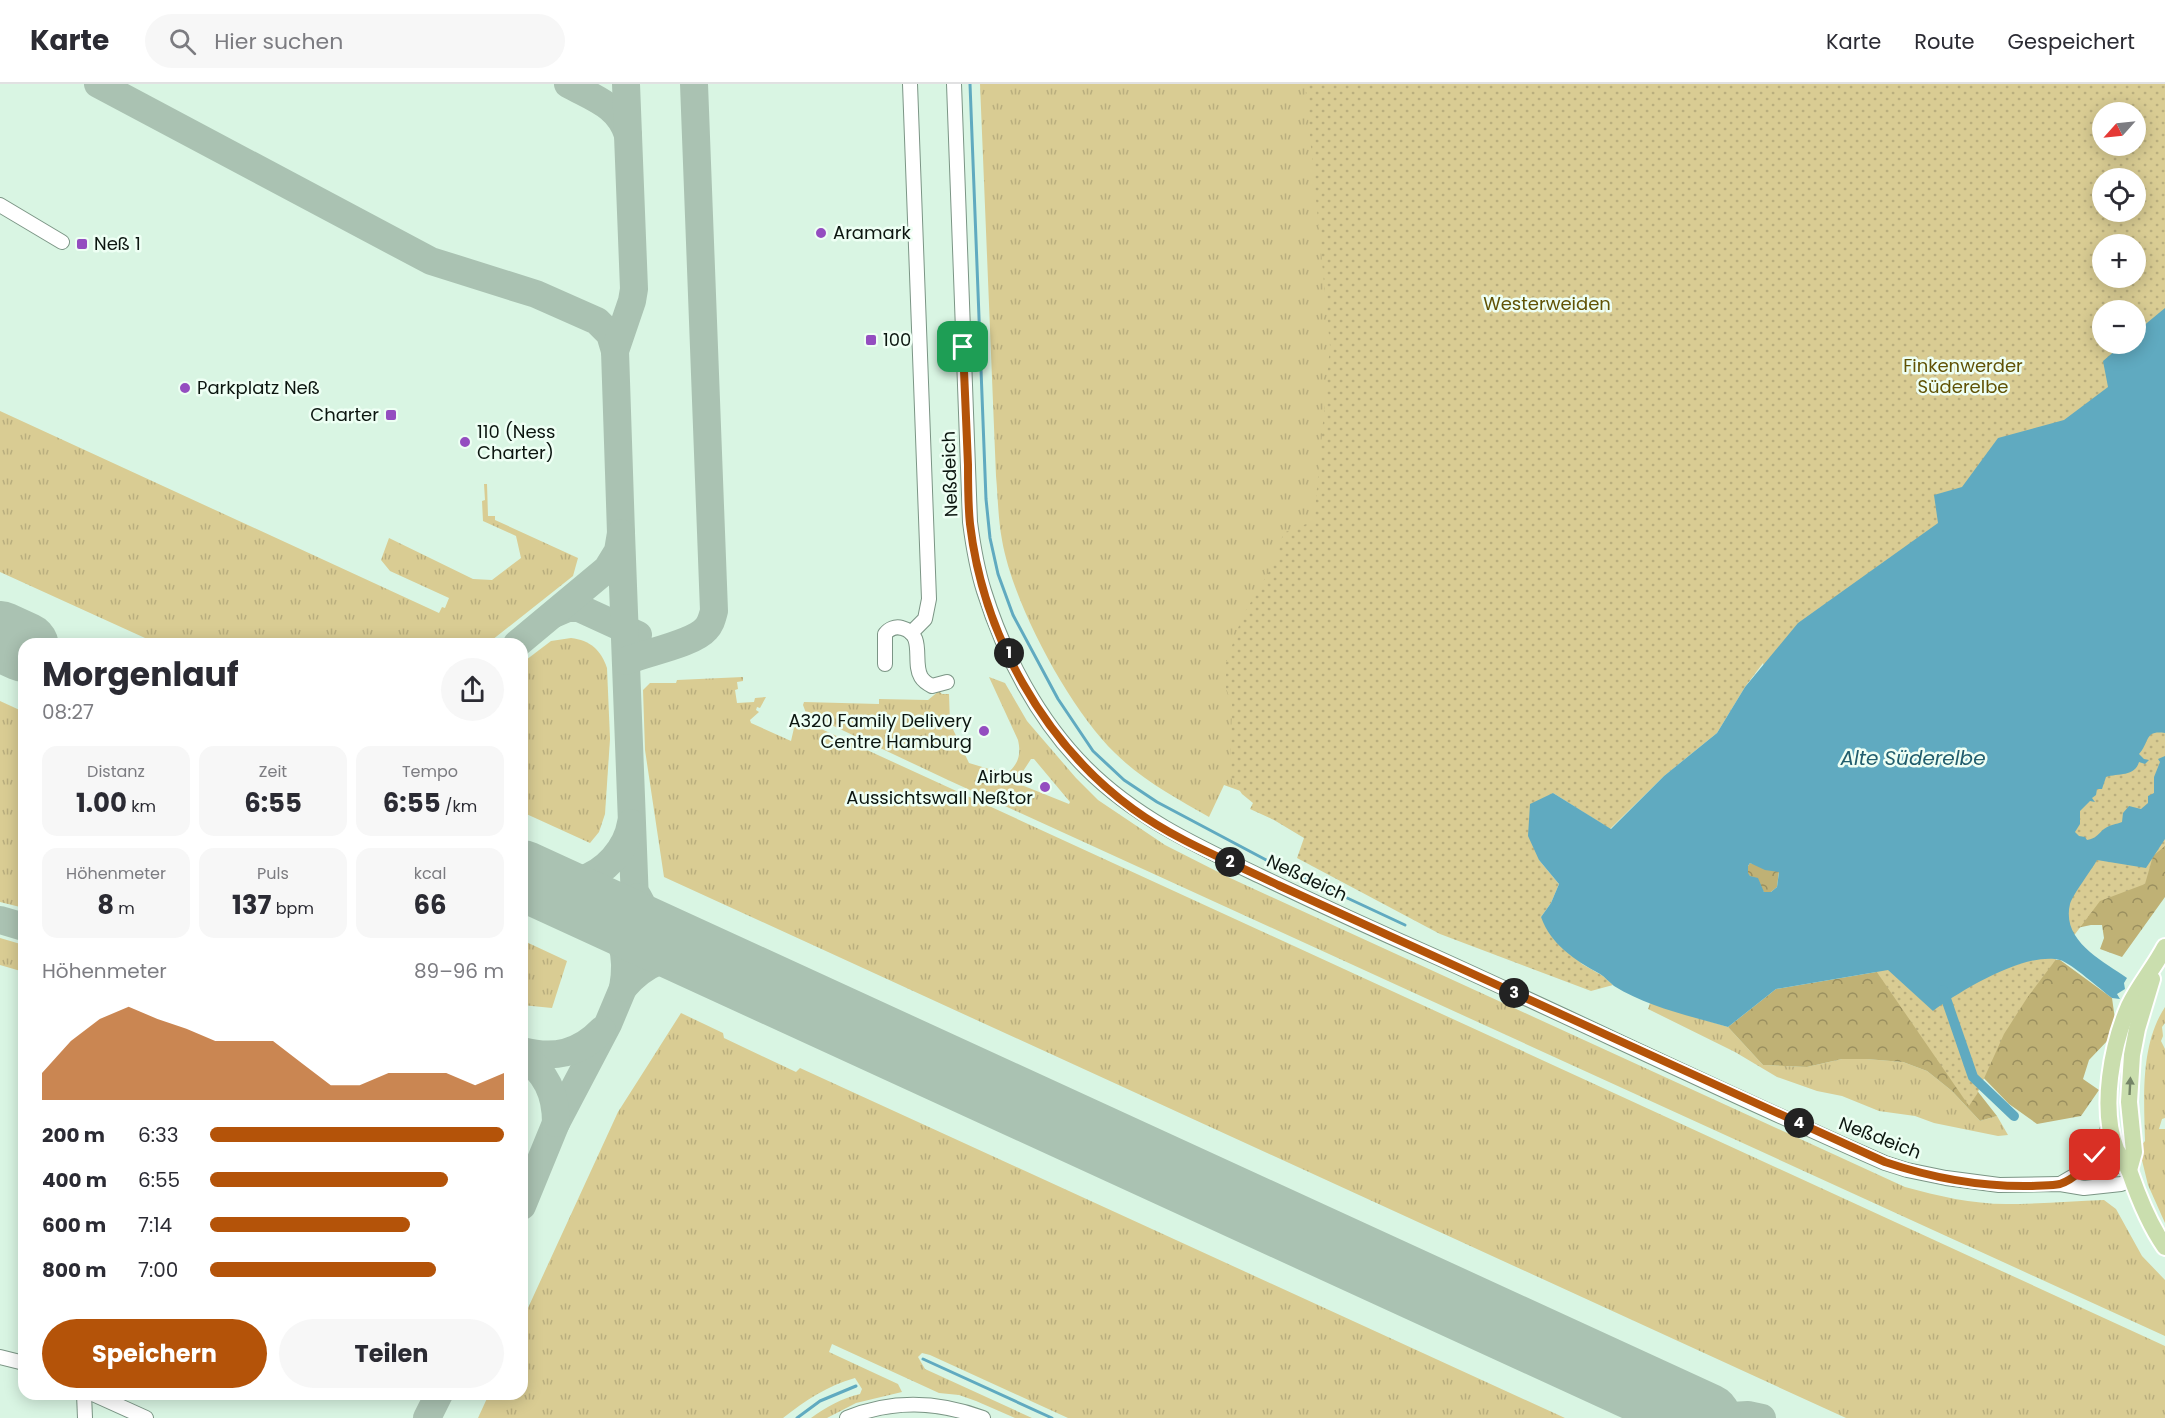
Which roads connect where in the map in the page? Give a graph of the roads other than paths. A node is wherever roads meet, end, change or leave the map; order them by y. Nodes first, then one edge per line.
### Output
1 (910, 84) edge
2 (954, 84) edge
3 (0, 205) edge
4 (62, 242) dead end
5 (911, 633) junction
6 (885, 664) dead end
7 (947, 682) dead end
8 (2162, 954) edge
9 (2109, 1116) junction
10 (2081, 1172) junction
11 (2130, 1175) junction
12 (2060, 1184) junction
13 (2165, 1247) edge
14 (0, 1357) edge
15 (18, 1362) edge
16 (84, 1400) edge
17 (106, 1400) edge
18 (85, 1418) edge
19 (146, 1418) edge
20 (847, 1418) edge
21 (983, 1418) edge

1 - 5 street
2 - 12 street, Neßdeich
3 - 4 street
5 - 6 street
5 - 7 street
8 - 9 main road
11 -> 8 main road
9 - 10 street
9 - 11 main road
10 - 11 street, Neßdeich
10 - 12 street, Neßdeich
11 - 12 street, Neßdeich
11 - 13 main road
14 - 15 street
16 - 18 street
17 - 19 street
20 - 21 street

